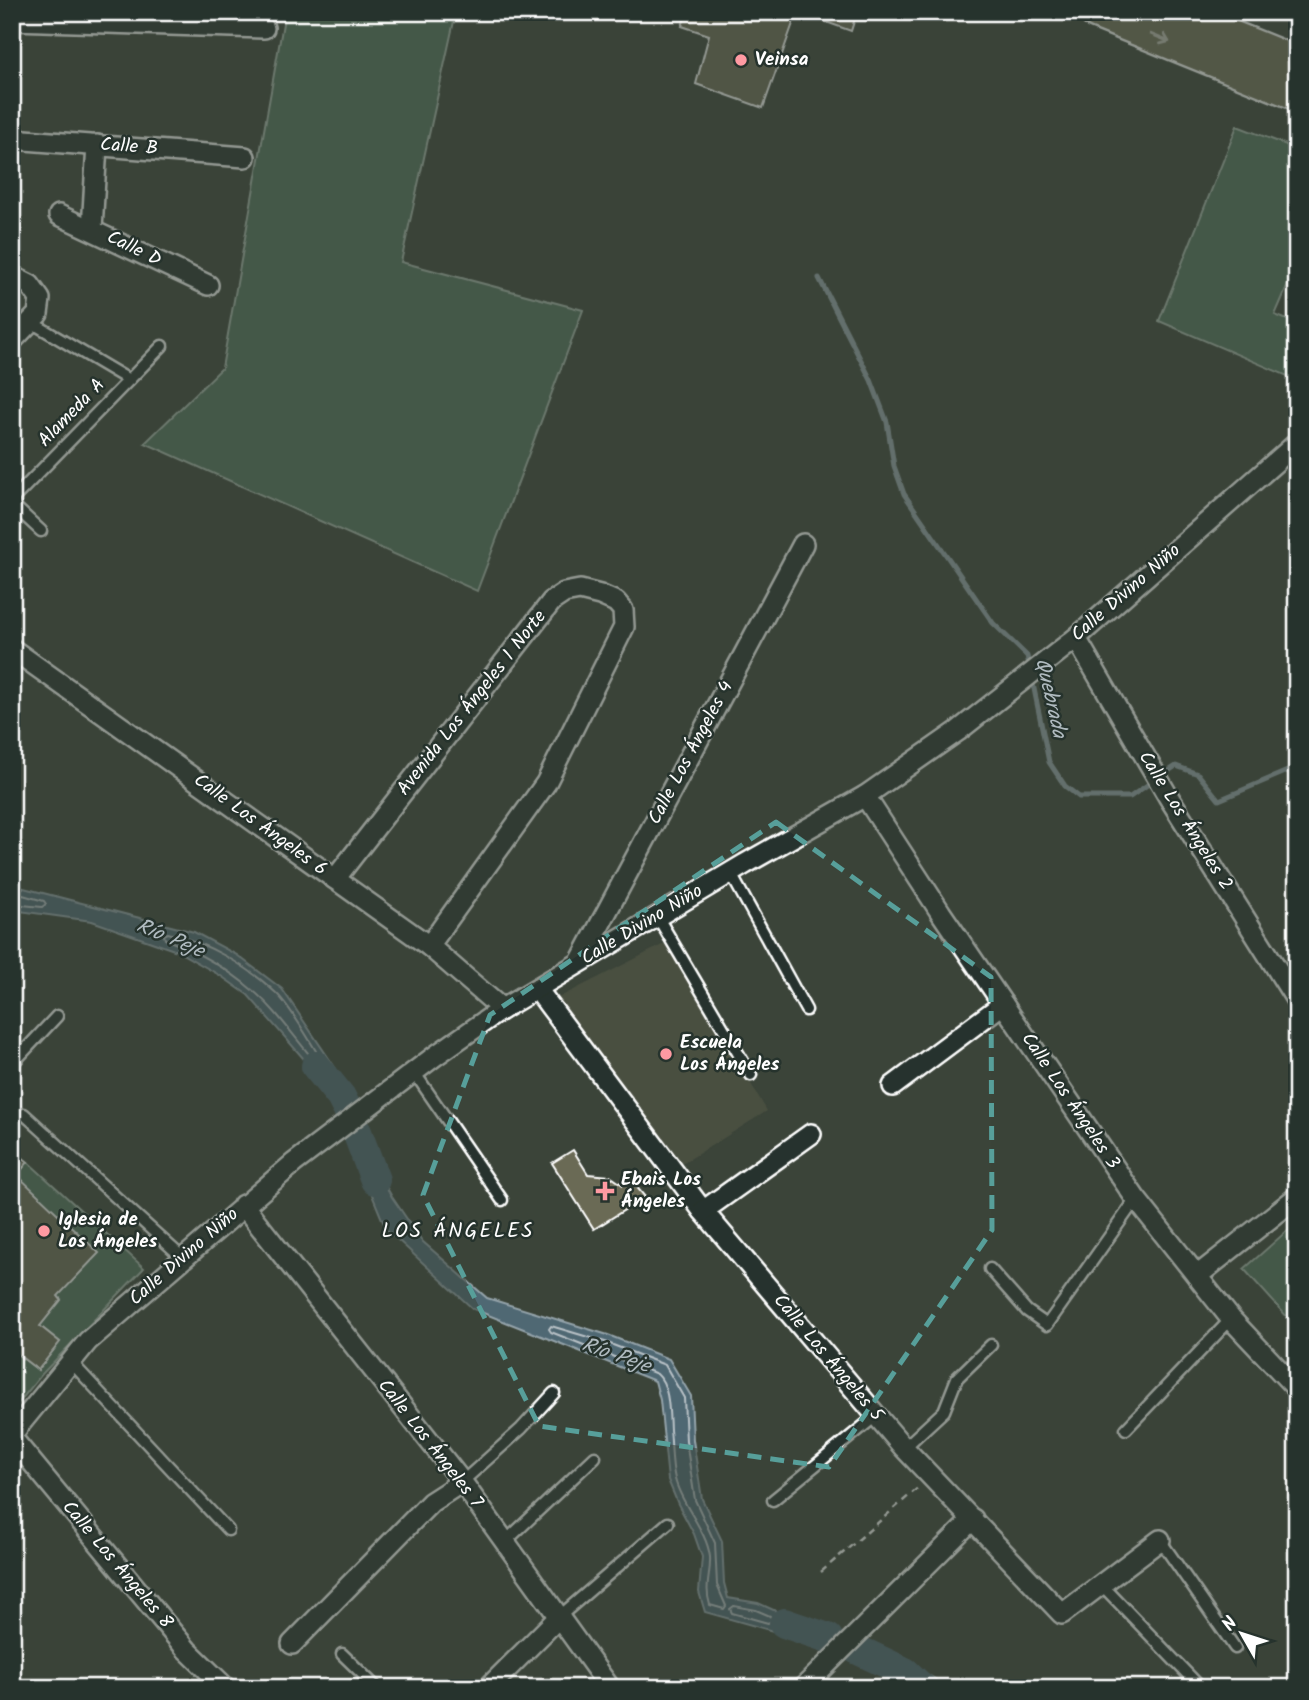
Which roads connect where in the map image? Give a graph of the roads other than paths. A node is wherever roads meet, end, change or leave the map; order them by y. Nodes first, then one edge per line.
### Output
1 (1168, 12) edge
2 (1099, 13) edge
3 (12, 20) edge
4 (264, 28) dead end
5 (1297, 64) edge
6 (1297, 93) edge
7 (12, 139) edge
8 (97, 145) junction
9 (245, 156) dead end
10 (59, 215) dead end
11 (92, 229) junction
12 (12, 276) edge
13 (208, 285) dead end
14 (31, 322) junction
15 (12, 341) edge
16 (162, 346) dead end
17 (129, 380) junction
18 (1297, 443) edge
19 (12, 502) edge
20 (41, 531) dead end
21 (803, 544) dead end
22 (1076, 638) junction
23 (12, 649) edge
24 (864, 796) junction
25 (730, 872) junction
26 (335, 879) junction
27 (657, 916) junction
28 (429, 946) junction
29 (580, 962) junction
30 (537, 989) junction
31 (1297, 1001) edge
32 (1003, 1004) junction
33 (502, 1009) junction
34 (806, 1010) dead end
35 (57, 1016) dead end
36 (12, 1064) edge
37 (414, 1072) junction
38 (751, 1075) dead end
39 (893, 1086) dead end
40 (24, 1114) dead end
41 (811, 1134) dead end
42 (1297, 1197) edge
43 (502, 1199) dead end
44 (1136, 1199) junction
45 (243, 1205) junction
46 (703, 1211) junction
47 (183, 1258) junction
48 (990, 1269) dead end
49 (1197, 1276) junction
50 (1231, 1319) junction
51 (991, 1345) dead end
52 (71, 1362) junction
53 (1297, 1389) edge
54 (554, 1393) dead end
55 (877, 1415) junction
56 (1126, 1429) dead end
57 (12, 1436) edge
58 (904, 1448) junction
59 (595, 1457) dead end
60 (462, 1482) junction
61 (773, 1500) dead end
62 (973, 1519) junction
63 (668, 1522) dead end
64 (228, 1531) dead end
65 (1160, 1540) joint
66 (505, 1542) junction
67 (1101, 1584) junction
68 (560, 1616) junction
69 (292, 1644) dead end
70 (1235, 1648) dead end
71 (342, 1654) dead end
72 (226, 1688) edge
73 (377, 1688) edge
74 (488, 1688) edge
75 (610, 1688) edge
76 (803, 1688) edge
77 (1201, 1688) edge

1 - 5 highway
2 -> 6 highway
3 - 4 street
7 - 8 street, Calle B
8 - 9 street, Calle B
8 - 11 street
10 - 11 street, Calle D
11 - 13 street, Calle D
12 - 14 street
14 - 15 street
14 - 17 lane, Alameda A
16 - 17 lane, Alameda A
17 - 19 lane, Alameda A
18 - 22 street, Calle Divino Niño
19 - 20 lane
21 - 29 street, Calle Los Ángeles 4
22 - 24 street, Calle Divino Niño
22 - 31 street, Calle Los Ángeles 2
23 - 26 street, Calle Los Ángeles 6
24 - 25 street, Calle Divino Niño
24 - 32 street, Calle Los Ángeles 3
25 - 27 street, Calle Divino Niño
25 - 34 lane
26 - 28 street, Calle Los Ángeles 6
26 - 28 street, Avenida Los Ángeles 1 Norte
27 - 29 street, Calle Divino Niño
27 - 38 lane
28 - 33 street, Calle Los Ángeles 6
29 - 30 street, Calle Divino Niño
30 - 33 street, Calle Divino Niño
30 - 46 street, Calle Los Ángeles 5
32 - 39 street
32 - 44 street, Calle Los Ángeles 3
33 - 37 street, Calle Divino Niño
35 - 36 lane
37 - 43 lane
37 - 45 street, Calle Divino Niño
40 - 47 lane
41 - 46 street
42 - 49 street
44 - 48 lane
44 - 49 street, Calle Los Ángeles 3
45 - 47 street, Calle Divino Niño
45 - 60 street, Calle Los Ángeles 7
46 - 55 street, Calle Los Ángeles 5
47 - 52 street, Calle Divino Niño
49 - 50 street, Calle Los Ángeles 3
50 - 53 street, Calle Los Ángeles 3
50 - 56 lane
51 - 58 lane
52 - 57 street, Calle Divino Niño
52 - 64 lane
54 - 60 lane
55 - 58 street, Calle Los Ángeles 5
55 - 61 lane
57 - 72 street, Calle Los Ángeles 8
58 - 62 street, Calle Los Ángeles 5
59 - 66 lane
60 - 66 street, Calle Los Ángeles 7
60 - 69 street
62 - 67 street, Calle Los Ángeles 5
62 - 76 street
63 - 68 lane
65 - 67 street, Calle Los Ángeles 5
65 - 70 lane
66 - 68 street, Calle Los Ángeles 7
67 - 77 lane
68 - 74 street
68 - 75 street, Calle Los Ángeles 7
71 - 73 lane

